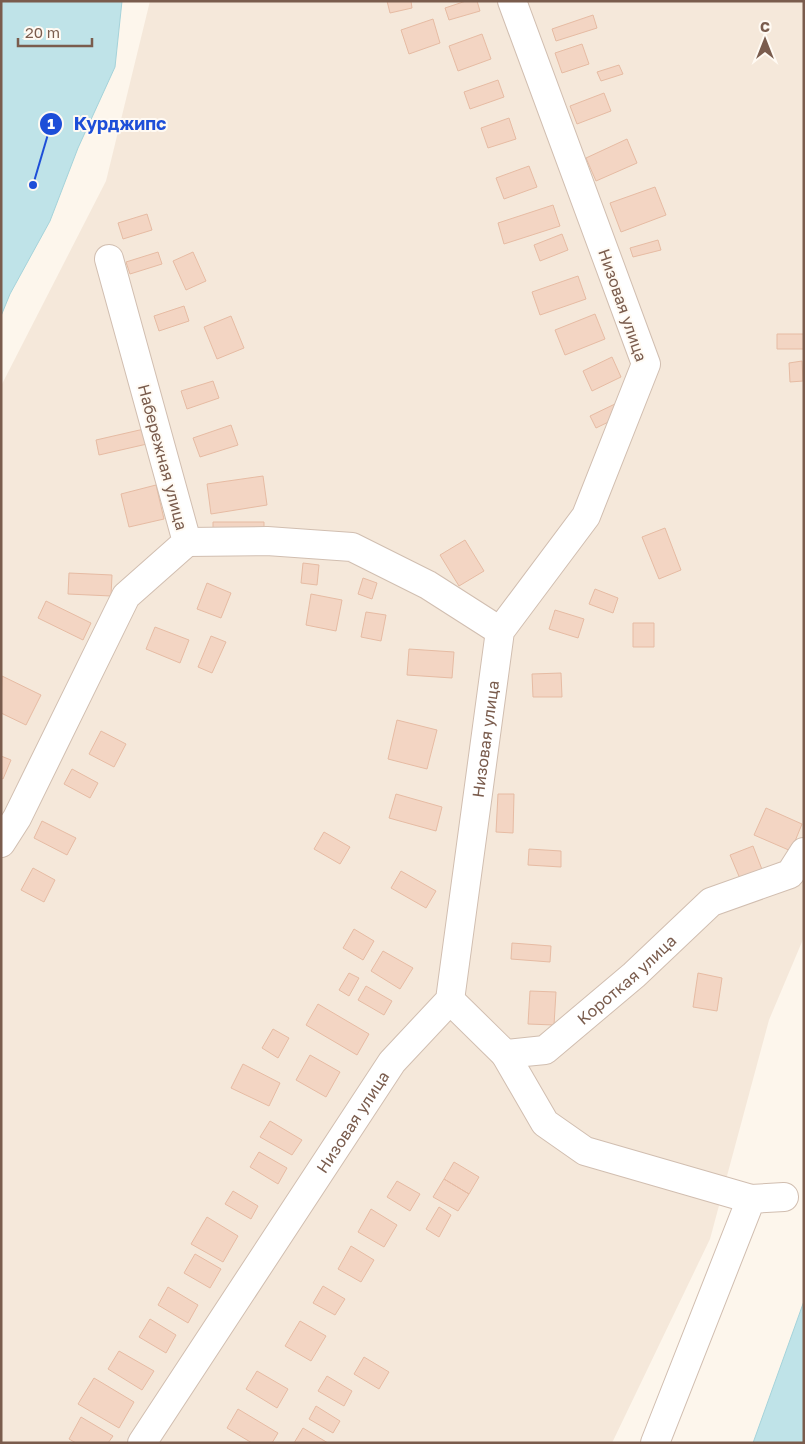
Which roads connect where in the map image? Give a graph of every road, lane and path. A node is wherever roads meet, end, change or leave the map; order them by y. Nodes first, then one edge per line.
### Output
1 (512, 1) edge
2 (109, 258) dead end
3 (187, 542) junction
4 (500, 631) junction
5 (1, 843) edge
6 (804, 852) edge
7 (450, 1000) junction
8 (505, 1054) junction
9 (784, 1197) dead end
10 (751, 1199) junction
11 (142, 1443) edge
12 (655, 1443) edge

1 - 4 street, Низовая улица
2 - 3 street, Набережная улица
3 - 4 street
3 - 5 street, Набережная улица
4 - 7 street, Низовая улица
6 - 8 street, Короткая улица
7 - 8 street
7 - 11 street, Низовая улица
8 - 10 street
9 - 10 street
10 - 12 street

